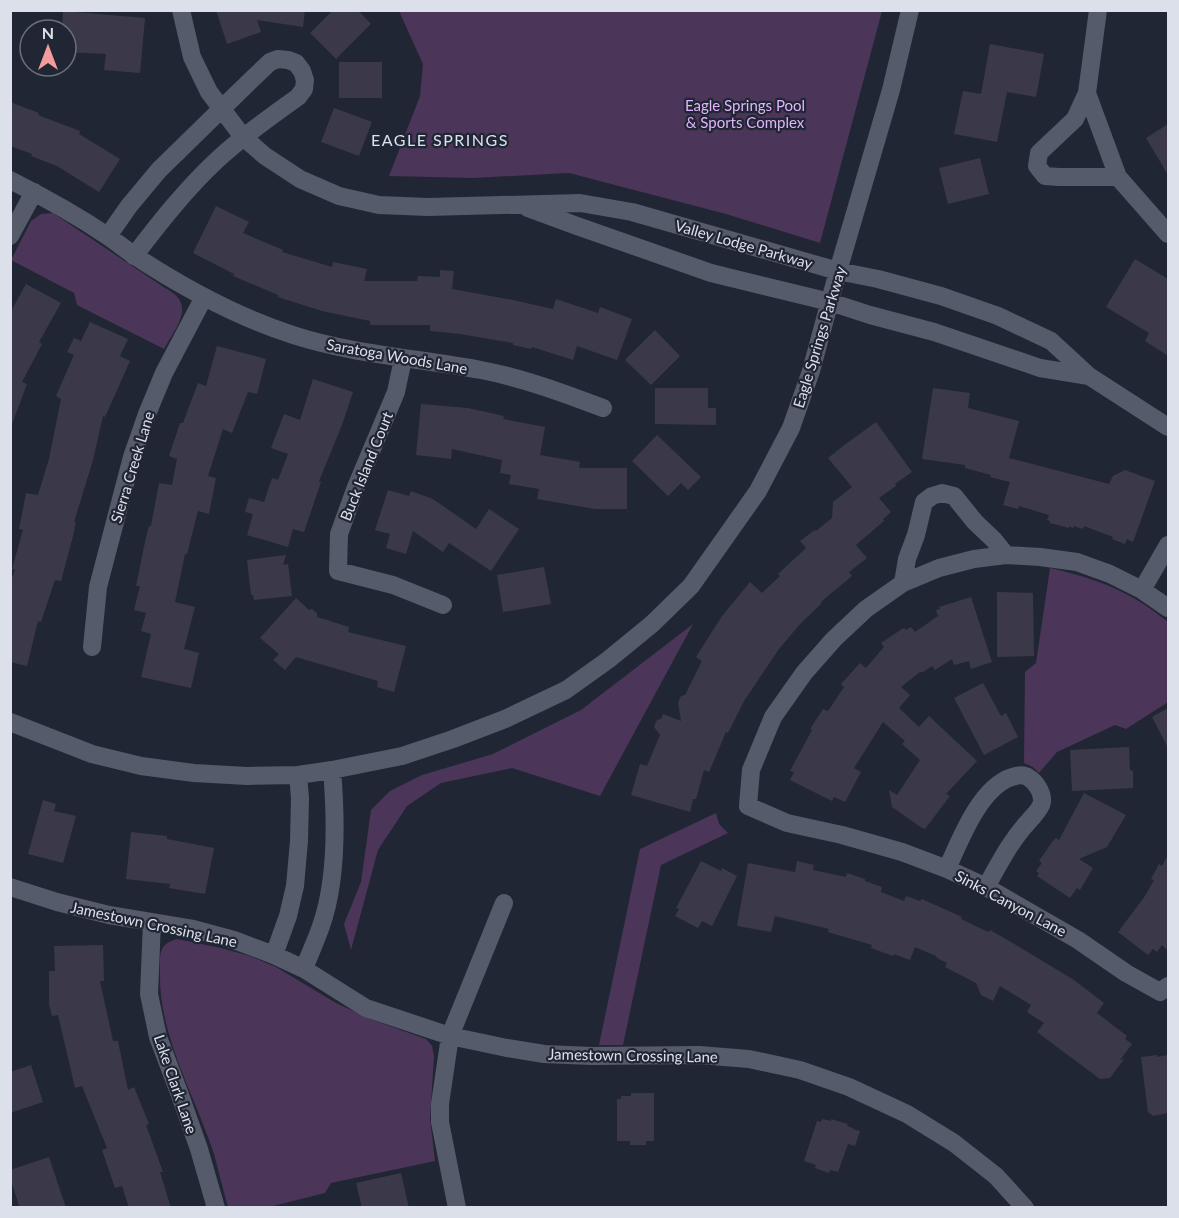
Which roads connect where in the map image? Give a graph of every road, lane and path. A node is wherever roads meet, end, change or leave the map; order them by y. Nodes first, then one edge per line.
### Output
1 (181, 10) edge
2 (910, 10) edge
3 (1098, 10) edge
4 (1087, 93) junction
5 (221, 109) junction
6 (243, 137) junction
7 (1118, 177) junction
8 (10, 180) edge
9 (34, 192) junction
10 (519, 204) junction
11 (1168, 234) edge
12 (10, 236) edge
13 (108, 236) junction
14 (134, 256) junction
15 (838, 271) junction
16 (204, 297) junction
17 (830, 302) junction
18 (403, 359) junction
19 (1089, 376) junction
20 (603, 408) dead end
21 (1168, 427) edge
22 (1168, 544) edge
23 (1006, 555) junction
24 (903, 583) junction
25 (1142, 590) junction
26 (443, 605) dead end
27 (1168, 608) edge
28 (92, 647) dead end
29 (10, 722) edge
30 (332, 770) junction
31 (298, 775) junction
32 (946, 869) junction
33 (10, 887) edge
34 (986, 887) junction
35 (504, 903) dead end
36 (152, 922) junction
37 (274, 955) junction
38 (304, 969) junction
39 (1164, 989) edge
40 (450, 1036) junction
41 (216, 1208) edge
42 (457, 1208) edge
43 (1025, 1208) edge

1 - 5 street, Valley Lodge Parkway
2 - 15 street, Eagle Springs Parkway
3 - 4 street
4 - 7 street
4 - 7 street
5 - 6 street, Valley Lodge Parkway
5 - 6 street
5 - 13 street
6 - 10 street, Valley Lodge Parkway
6 - 14 street
7 - 11 street
8 - 9 street, Saratoga Woods Lane
9 - 12 street
9 - 13 street, Saratoga Woods Lane
10 - 15 street, Valley Lodge Parkway
10 - 17 street, Valley Lodge Parkway
13 - 14 street, Saratoga Woods Lane
14 - 16 street, Saratoga Woods Lane
15 - 17 street, Eagle Springs Parkway
15 - 19 street, Valley Lodge Parkway
16 - 18 street, Saratoga Woods Lane
16 - 28 street, Sierra Creek Lane
17 - 19 street, Valley Lodge Parkway
17 - 30 street, Eagle Springs Parkway
18 - 20 street, Saratoga Woods Lane
18 - 26 street, Buck Island Court
19 - 21 street, Valley Lodge Parkway
22 - 25 street
23 - 24 street
23 - 24 street
23 - 25 street
24 - 32 street, Sinks Canyon Lane
25 - 27 street
29 - 31 street, Eagle Springs Parkway
30 - 31 street, Eagle Springs Parkway
30 - 38 street
31 - 37 street
32 - 34 street, Sinks Canyon Lane
32 - 34 street
33 - 36 street, Jamestown Crossing Lane
34 - 39 street, Sinks Canyon Lane
35 - 40 street
36 - 37 street, Jamestown Crossing Lane
36 - 41 street, Lake Clark Lane
37 - 38 street, Jamestown Crossing Lane
38 - 40 street, Jamestown Crossing Lane
40 - 42 street
40 - 43 street, Jamestown Crossing Lane

